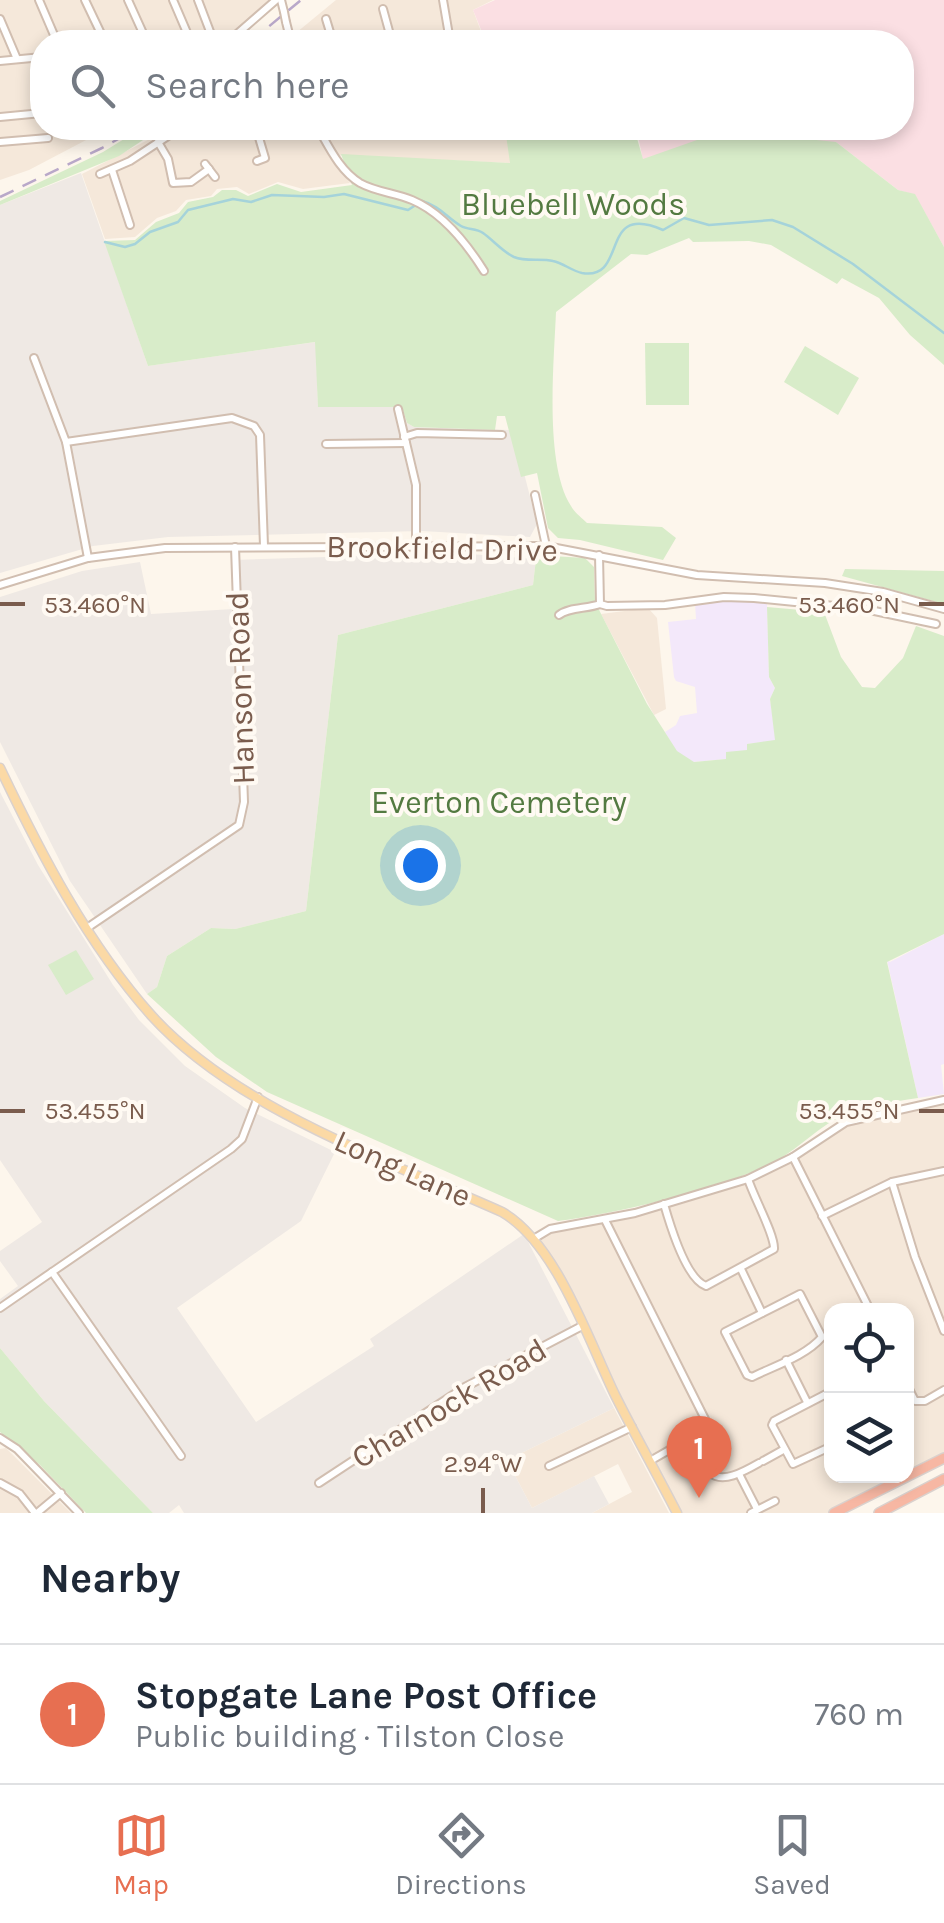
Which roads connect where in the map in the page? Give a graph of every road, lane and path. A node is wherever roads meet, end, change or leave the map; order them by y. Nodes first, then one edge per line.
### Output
1 (40, 0) edge
2 (85, 0) edge
3 (128, 0) edge
4 (174, 0) edge
5 (198, 0) edge
6 (278, 0) edge
7 (443, 0) edge
8 (383, 9) dead end
9 (0, 19) edge
10 (325, 20) dead end
11 (52, 30) edge
12 (99, 30) edge
13 (142, 30) edge
14 (186, 30) edge
15 (211, 30) edge
16 (241, 30) edge
17 (288, 30) edge
18 (329, 30) edge
19 (389, 30) edge
20 (448, 30) edge
21 (30, 58) edge
22 (18, 59) junction
23 (0, 61) edge
24 (30, 114) edge
25 (0, 116) edge
26 (30, 140) edge
27 (161, 140) edge
28 (259, 140) edge
29 (327, 140) edge
30 (0, 142) edge
31 (158, 142) junction
32 (257, 161) dead end
33 (112, 169) junction
34 (100, 174) dead end
35 (215, 177) dead end
36 (135, 210) dead end
37 (126, 213) junction
38 (130, 226) dead end
39 (484, 271) dead end
40 (34, 358) dead end
41 (398, 409) dead end
42 (502, 435) dead end
43 (405, 440) junction
44 (66, 442) junction
45 (326, 444) dead end
46 (536, 495) dead end
47 (416, 544) junction
48 (236, 546) junction
49 (264, 546) junction
50 (546, 546) junction
51 (599, 554) junction
52 (88, 558) junction
53 (0, 585) edge
54 (600, 604) junction
55 (944, 608) edge
56 (559, 615) dead end
57 (936, 624) dead end
58 (0, 768) edge
59 (87, 928) junction
60 (258, 1097) junction
61 (944, 1100) edge
62 (793, 1156) junction
63 (944, 1171) edge
64 (748, 1180) junction
65 (892, 1182) junction
66 (664, 1204) junction
67 (822, 1216) junction
68 (605, 1220) junction
69 (535, 1238) junction
70 (741, 1268) junction
71 (52, 1272) junction
72 (866, 1303) edge
73 (0, 1308) edge
74 (762, 1313) junction
75 (582, 1326) junction
76 (944, 1330) edge
77 (786, 1360) junction
78 (944, 1390) edge
79 (826, 1393) edge
80 (911, 1393) edge
81 (807, 1402) junction
82 (632, 1428) junction
83 (0, 1438) edge
84 (689, 1439) junction
85 (783, 1450) junction
86 (824, 1450) edge
87 (182, 1456) dead end
88 (944, 1458) edge
89 (650, 1460) junction
90 (549, 1466) dead end
91 (739, 1474) junction
92 (944, 1479) edge
93 (0, 1483) edge
94 (319, 1483) dead end
95 (61, 1493) junction
96 (775, 1501) dead end
97 (754, 1511) edge
98 (36, 1513) edge
99 (80, 1513) edge
100 (677, 1513) edge
101 (834, 1513) edge
102 (878, 1513) edge

1 - 11 street
2 - 12 street
3 - 13 street
4 - 14 street
5 - 15 street
6 - 16 street
6 - 17 street, bridge
7 - 20 street
8 - 19 street
9 - 22 street
10 - 18 street
21 - 22 street
22 - 23 street
24 - 25 street
26 - 30 street
27 - 31 street
28 - 32 street
29 - 39 street
31 - 33 street
31 - 35 street
33 - 34 street
33 - 37 street
36 - 37 street
37 - 38 street
40 - 44 street
41 - 43 street
42 - 43 street
43 - 45 street
43 - 47 street
44 - 49 street
44 - 52 street
46 - 50 street
47 - 49 street, Brookfield Drive
47 - 50 street, Brookfield Drive
48 - 49 street, Brookfield Drive
48 - 52 street, Brookfield Drive
48 - 59 street, Hanson Road
50 - 51 street, Brookfield Drive
51 - 54 street
51 - 55 street, Brookfield Drive
52 - 53 street, Brookfield Drive
54 - 56 street
54 - 57 street
58 - 59 main road, Long Lane
59 - 60 main road, Long Lane
60 - 69 main road, Long Lane
60 - 71 street
61 - 62 street
62 - 64 street
62 - 67 street
63 - 65 street
64 - 66 street
64 - 70 street
65 - 67 street
65 - 76 street
66 - 68 street
66 - 70 street
67 - 72 street
68 - 69 street
68 - 84 street
69 - 75 main road
70 - 74 street
71 - 73 street
71 - 87 street
74 - 77 street
74 - 77 street
75 - 82 main road
75 - 94 street, Charnock Road
77 - 81 street
78 - 80 street
79 - 81 street
81 - 85 street
82 - 89 main road
82 - 90 street
83 - 95 street
84 - 89 street
84 - 91 street
85 - 86 street
85 - 91 street
88 - 101 highway
89 - 100 main road
91 - 97 street
92 - 102 highway
93 - 98 street
95 - 98 street
95 - 99 street
96 - 97 street

